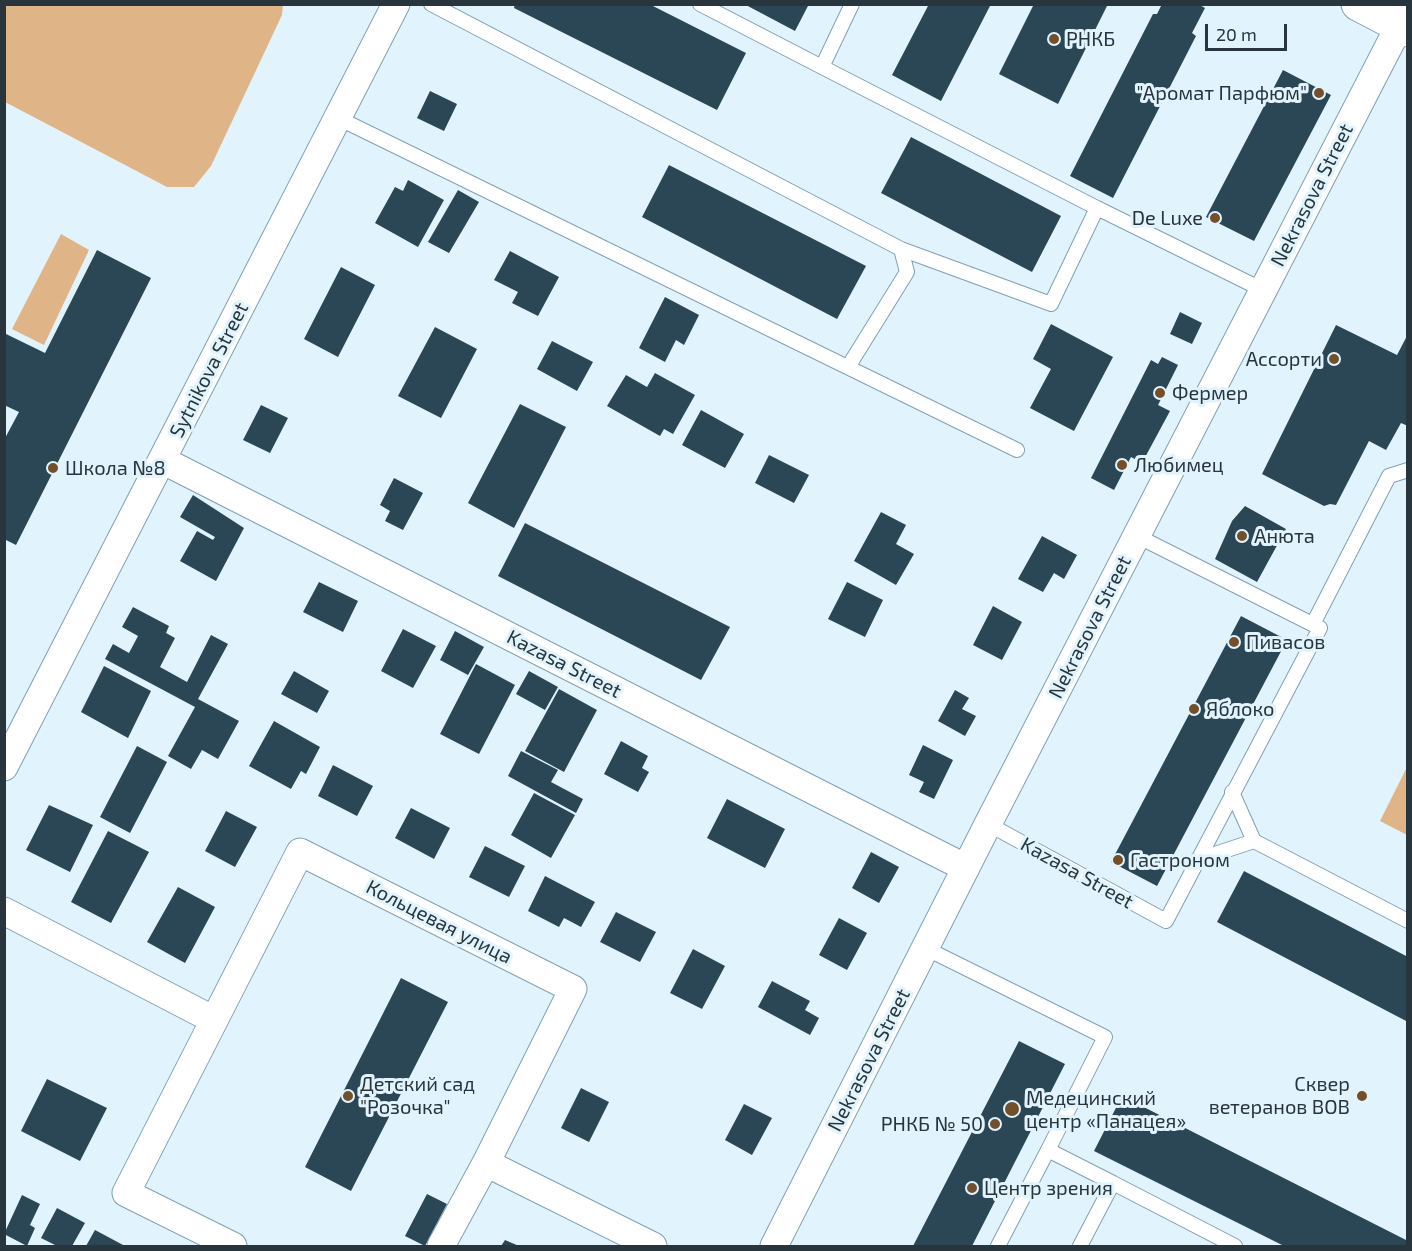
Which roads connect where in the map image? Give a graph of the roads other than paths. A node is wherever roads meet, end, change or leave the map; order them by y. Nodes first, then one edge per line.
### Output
1 (396, 4) edge
2 (431, 4) edge
3 (700, 4) edge
4 (852, 4) edge
5 (1358, 4) edge
6 (1405, 22) edge
7 (822, 67) junction
8 (338, 117) junction
9 (1097, 208) junction
10 (902, 249) junction
11 (1263, 290) junction
12 (848, 367) junction
13 (1017, 450) dead end
14 (162, 460) junction
15 (1407, 470) edge
16 (1137, 536) junction
17 (1312, 624) junction
18 (4, 767) edge
19 (1232, 792) junction
20 (988, 824) junction
21 (1254, 841) junction
22 (1197, 860) junction
23 (966, 868) junction
24 (4, 910) edge
25 (1407, 921) edge
26 (925, 948) junction
27 (214, 1020) junction
28 (1048, 1150) junction
29 (486, 1163) junction
30 (1113, 1183) junction
31 (233, 1246) edge
32 (441, 1246) edge
33 (653, 1246) edge
34 (774, 1246) edge
35 (998, 1246) edge
36 (1080, 1246) edge
37 (1235, 1246) edge

1 - 8 street, Sytnikova Street
2 - 10 lane
3 - 7 lane
4 - 7 lane
5 - 6 street
6 - 11 street, Nekrasova Street
7 - 9 lane
8 - 12 lane
8 - 14 street, Sytnikova Street
9 - 10 lane
9 - 11 lane
10 - 12 lane
11 - 16 street, Nekrasova Street
12 - 13 lane
14 - 18 street, Sytnikova Street
14 - 23 street, Kazasa Street
15 - 17 lane
16 - 17 lane
16 - 20 street, Nekrasova Street
17 - 19 lane
19 - 21 lane
19 - 22 lane
20 - 22 lane, Kazasa Street
20 - 23 street, Nekrasova Street
21 - 22 lane
21 - 25 lane
23 - 26 street, Nekrasova Street
24 - 27 street
26 - 28 lane
26 - 34 street, Nekrasova Street
27 - 29 street, Кольцевая улица
27 - 31 street, Кольцевая улица
28 - 30 lane
28 - 35 lane
29 - 32 street, Кольцевая улица
29 - 33 street
30 - 36 lane
30 - 37 lane

